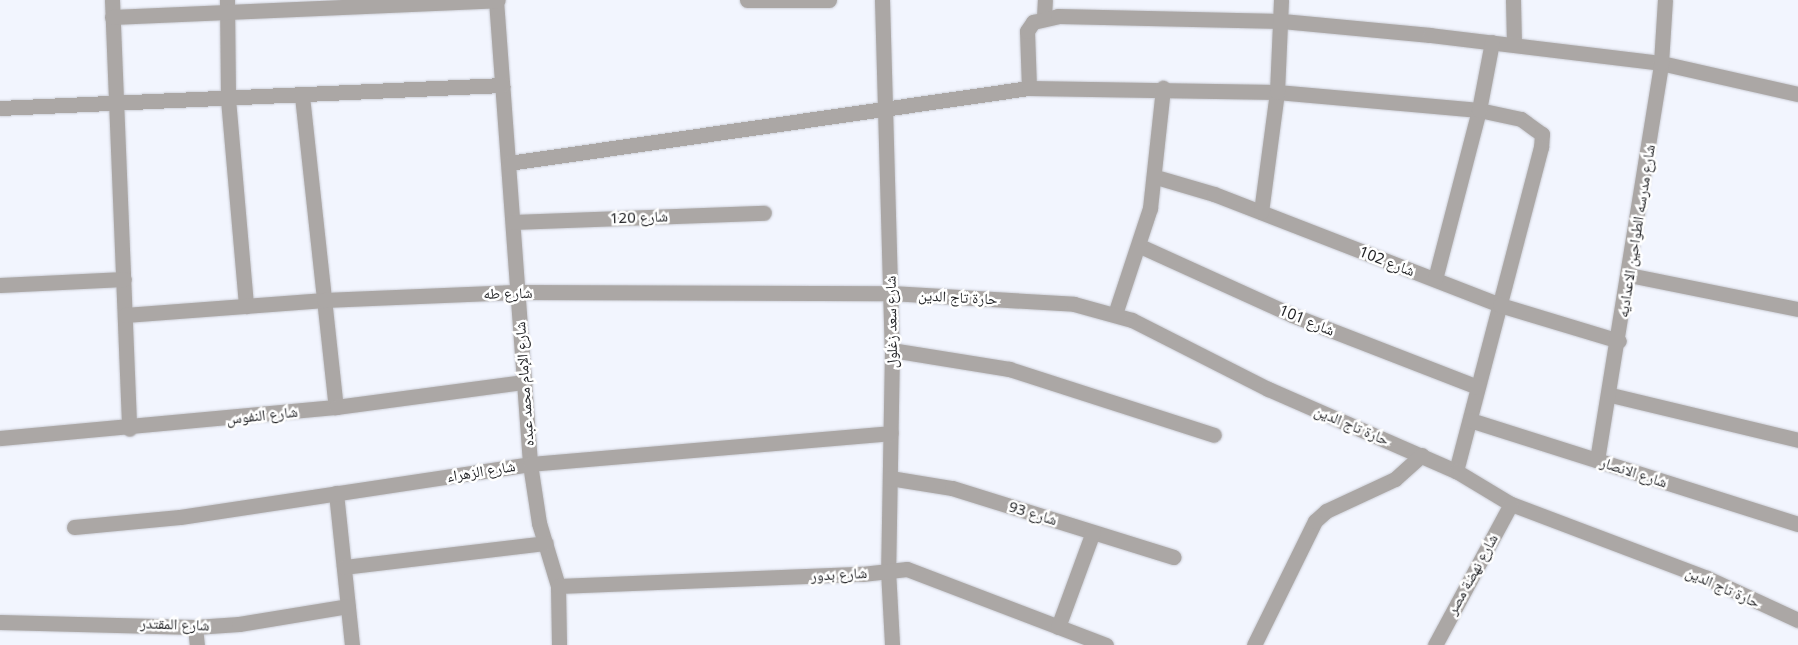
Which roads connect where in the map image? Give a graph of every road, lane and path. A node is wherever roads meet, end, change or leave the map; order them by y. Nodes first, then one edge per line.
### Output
1 (112, 0) edge
2 (497, 0) edge
3 (746, 0) edge
4 (829, 0) edge
5 (882, 0) edge
6 (1045, 0) edge
7 (1281, 0) edge
8 (1513, 0) edge
9 (1666, 0) edge
10 (227, 6) edge
11 (112, 17) junction
12 (1044, 17) junction
13 (1282, 21) junction
14 (1492, 42) junction
15 (1514, 44) junction
16 (1661, 63) junction
17 (502, 85) junction
18 (1028, 88) junction
19 (1163, 88) junction
20 (1277, 92) junction
21 (1798, 94) edge
22 (302, 96) junction
23 (228, 99) junction
24 (116, 103) junction
25 (0, 108) edge
26 (888, 108) junction
27 (1479, 110) junction
28 (509, 163) junction
29 (1156, 177) junction
30 (1261, 212) junction
31 (764, 213) dead end
32 (513, 222) junction
33 (1140, 246) junction
34 (1629, 275) junction
35 (124, 279) junction
36 (1435, 279) junction
37 (0, 285) edge
38 (516, 292) junction
39 (891, 293) junction
40 (324, 300) junction
41 (1500, 305) junction
42 (246, 306) junction
43 (1798, 309) edge
44 (1115, 314) junction
45 (125, 315) junction
46 (1619, 341) junction
47 (892, 350) junction
48 (524, 382) junction
49 (1478, 387) junction
50 (1611, 395) junction
51 (336, 407) junction
52 (1470, 420) junction
53 (129, 429) junction
54 (891, 433) junction
55 (1214, 435) dead end
56 (0, 438) edge
57 (1798, 440) edge
58 (1422, 455) junction
59 (1597, 460) junction
60 (530, 464) junction
61 (1456, 471) junction
62 (890, 478) junction
63 (336, 493) junction
64 (1511, 504) junction
65 (1798, 524) edge
66 (74, 527) dead end
67 (1093, 532) junction
68 (546, 543) junction
69 (1174, 557) dead end
70 (344, 567) junction
71 (888, 570) junction
72 (558, 586) junction
73 (348, 606) junction
74 (1798, 620) edge
75 (0, 622) edge
76 (196, 627) junction
77 (1058, 627) junction
78 (197, 645) edge
79 (352, 645) edge
80 (559, 645) edge
81 (892, 645) edge
82 (1106, 645) edge
83 (1254, 645) edge
84 (1435, 645) edge

1 - 11 street
2 - 10 street
2 - 17 street, شارع الإمام محمد عبده
3 - 4 street
5 - 26 street, شارع سعد زغلول
6 - 12 street
7 - 13 street
8 - 15 street
9 - 16 street, شارع مدرسه الطواحين الاعداديه
10 - 11 street
10 - 23 street
11 - 24 street
12 - 13 street
12 - 18 street
13 - 14 street
13 - 20 street
14 - 15 street
14 - 27 street
15 - 16 street
16 - 21 street
16 - 34 street, شارع مدرسه الطواحين الاعداديه
17 - 22 street
17 - 28 street, شارع الإمام محمد عبده
18 - 19 street
18 - 26 street
19 - 20 street
19 - 29 street
20 - 27 street
20 - 30 street
22 - 23 street
22 - 40 street
23 - 24 street
23 - 42 street
24 - 25 street
24 - 35 street
26 - 28 street
26 - 39 street, شارع سعد زغلول
27 - 36 street
27 - 41 street
28 - 32 street, شارع الإمام محمد عبده
29 - 30 street, شارع 102
29 - 33 street
30 - 36 street, شارع 102
31 - 32 street, شارع 120
32 - 38 street, شارع الإمام محمد عبده
33 - 44 street
33 - 49 street, شارع 101
34 - 43 street
34 - 46 street, شارع مدرسه الطواحين الاعداديه
35 - 37 street
35 - 45 street
36 - 41 street, شارع 102
38 - 39 street, شارع طه
38 - 40 street, شارع طه
38 - 48 street, شارع الإمام محمد عبده
39 - 44 street, حارة تاج الدين
39 - 47 street, شارع سعد زغلول
40 - 42 street, شارع طه
40 - 51 street
41 - 46 street, شارع 102
41 - 49 street
42 - 45 street, شارع طه
44 - 58 street, حارة تاج الدين
45 - 53 street
46 - 50 street, شارع مدرسه الطواحين الاعداديه
47 - 54 street, شارع سعد زغلول
47 - 55 street
48 - 51 street, شارع النفوس
48 - 60 street, شارع الإمام محمد عبده
49 - 52 street
50 - 57 street
50 - 59 street, شارع مدرسه الطواحين الاعداديه
51 - 53 street, شارع النفوس
52 - 59 street, شارع الانصار
52 - 61 street
53 - 56 street, شارع النفوس
54 - 60 street, شارع الزهراء
54 - 62 street, شارع سعد زغلول
58 - 61 street, حارة تاج الدين
58 - 83 street
59 - 65 street, شارع الانصار
60 - 63 street, شارع الزهراء
60 - 68 street, شارع الإمام محمد عبده
61 - 64 street, حارة تاج الدين
62 - 67 street, شارع 93
62 - 71 street, شارع سعد زغلول
63 - 66 street, شارع الزهراء
63 - 70 street
64 - 74 street, حارة تاج الدين
64 - 84 street, شارع نهضة مصر
67 - 69 street, شارع 93
67 - 77 street
68 - 70 street
68 - 72 street, شارع الإمام محمد عبده
70 - 73 street
71 - 72 street, شارع بدور
71 - 77 street, شارع بدور
71 - 81 street, شارع سعد زغلول
72 - 80 street, شارع الإمام محمد عبده
73 - 76 street, شارع المقتدر
73 - 79 street
75 - 76 street, شارع المقتدر
76 - 78 street
77 - 82 street, شارع بدور

